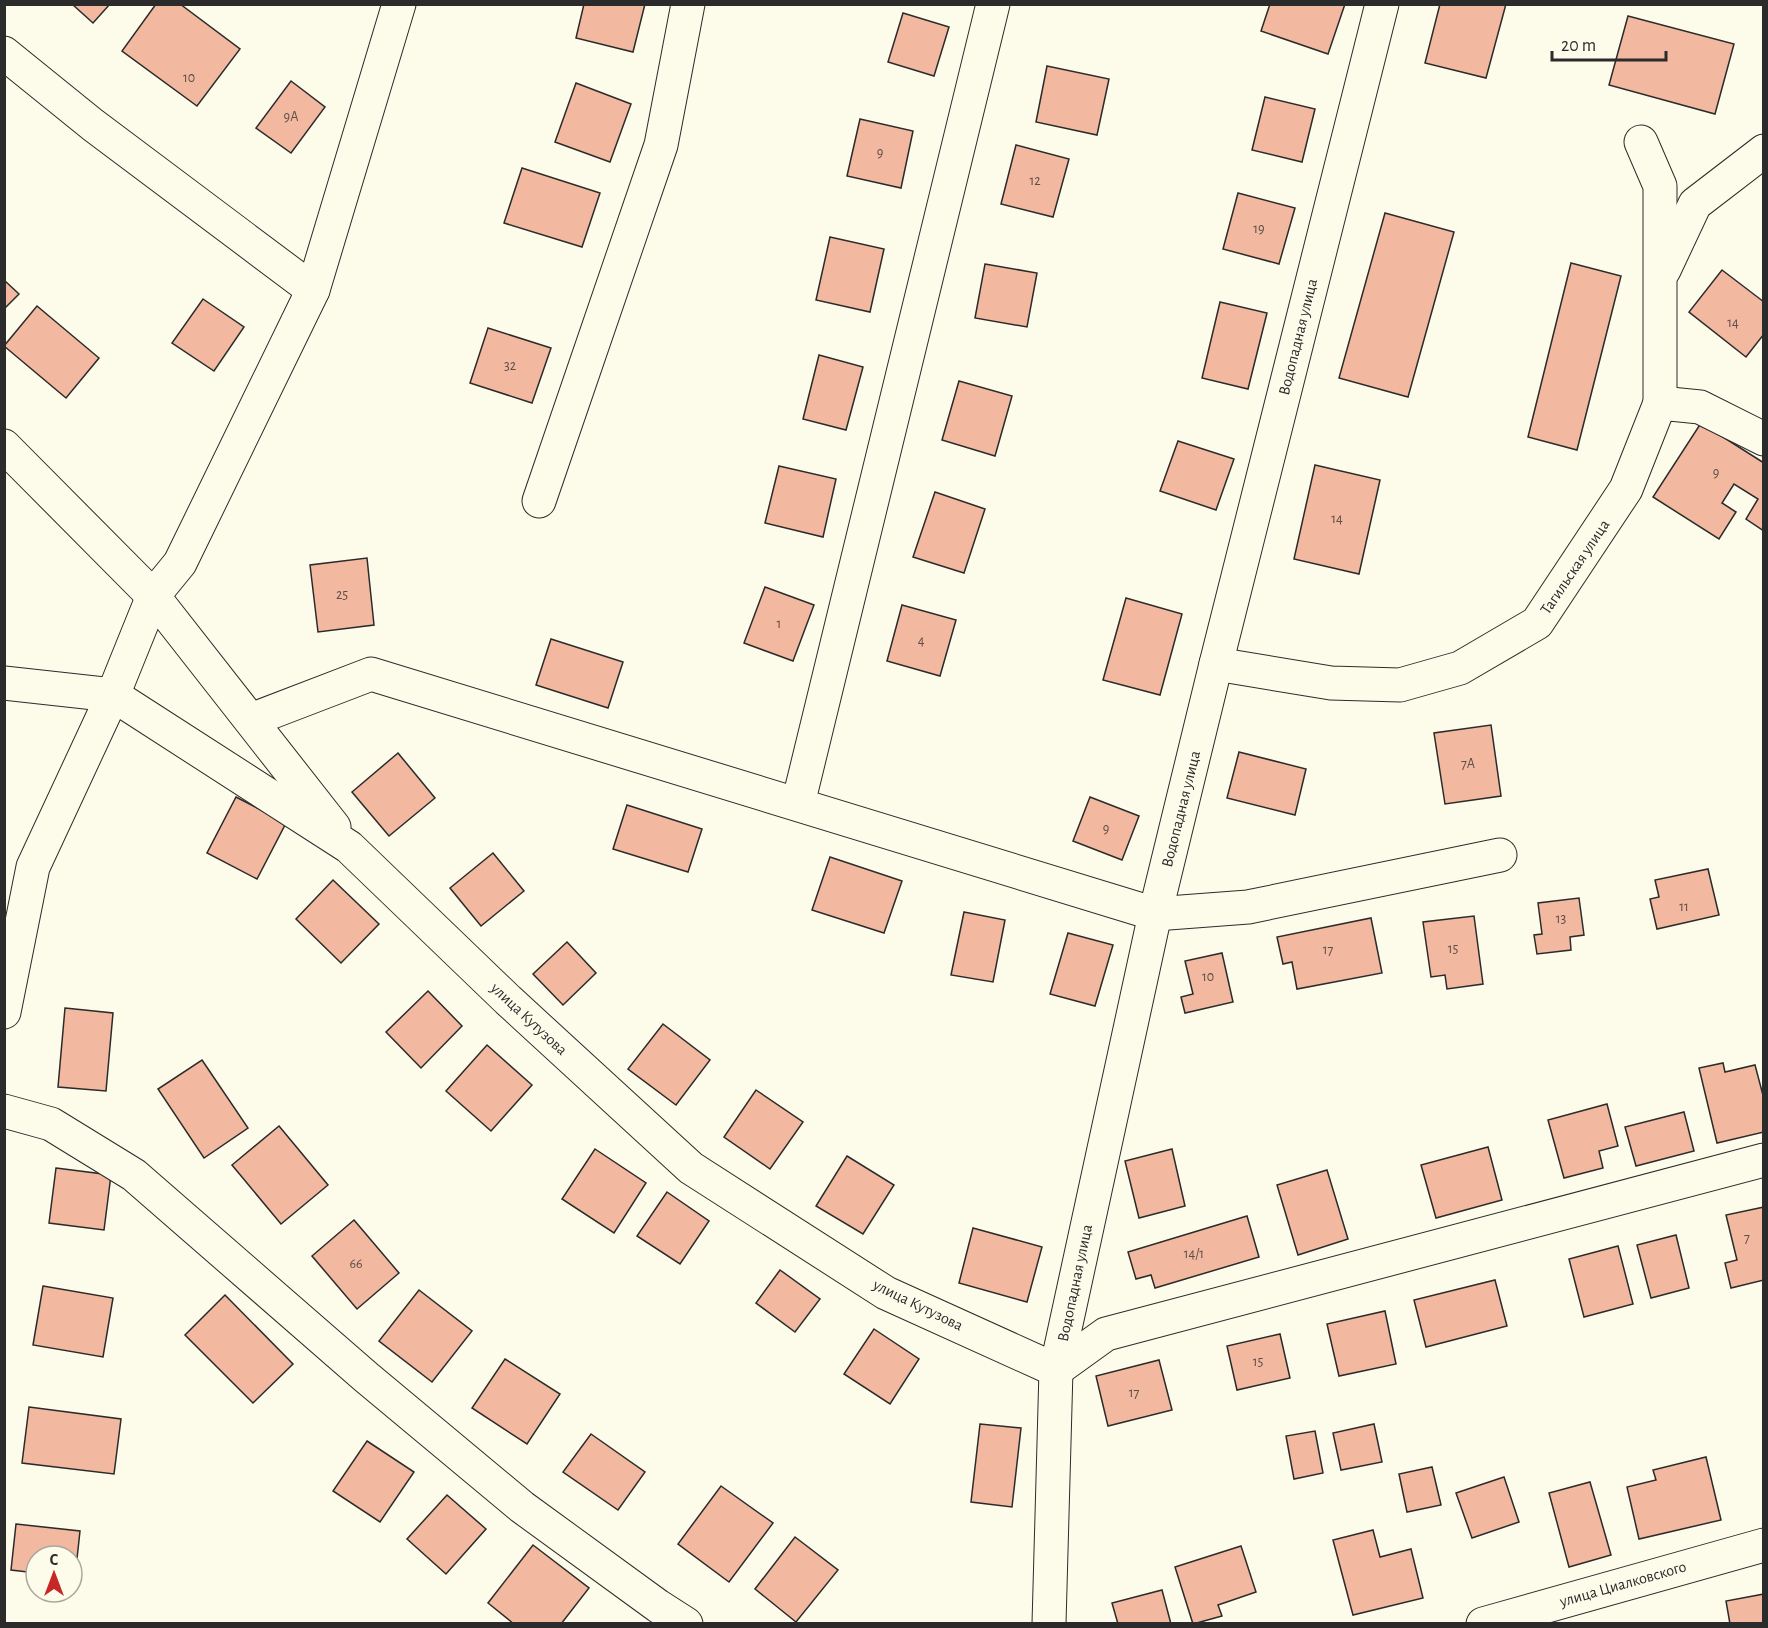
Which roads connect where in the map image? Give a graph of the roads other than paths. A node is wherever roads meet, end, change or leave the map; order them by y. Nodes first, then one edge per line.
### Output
1 (399, 4) edge
2 (688, 4) edge
3 (993, 4) edge
4 (1382, 4) edge
5 (4, 53) edge
6 (1641, 142) dead end
7 (1764, 151) edge
8 (1659, 280) junction
9 (313, 290) junction
10 (1660, 403) junction
11 (1764, 439) edge
12 (4, 446) edge
13 (539, 501) dead end
14 (153, 596) junction
15 (1216, 664) junction
16 (4, 683) edge
17 (113, 695) junction
18 (251, 720) junction
19 (798, 804) junction
20 (349, 846) junction
21 (1500, 855) dead end
22 (1155, 914) junction
23 (4, 1012) edge
24 (4, 1110) edge
25 (1764, 1160) edge
26 (1056, 1370) junction
27 (1764, 1545) edge
28 (686, 1623) edge
29 (1049, 1623) edge
30 (1484, 1623) edge

1 - 9 street
2 - 13 street
3 - 19 street
4 - 15 street, Водопадная улица
5 - 9 street
6 - 8 street
7 - 8 street
8 - 10 street
9 - 14 street
10 - 11 street
10 - 15 street, Тагильская улица
12 - 14 street
14 - 17 street
14 - 18 street
15 - 22 street, Водопадная улица
16 - 17 street, улица Кутузова
17 - 20 street, улица Кутузова
17 - 23 street
18 - 19 street
18 - 20 street
19 - 22 street
20 - 26 street, улица Кутузова
21 - 22 street
22 - 26 street, Водопадная улица
24 - 28 street
25 - 26 street
26 - 29 street, Водопадная улица
27 - 30 street, улица Циалковского

